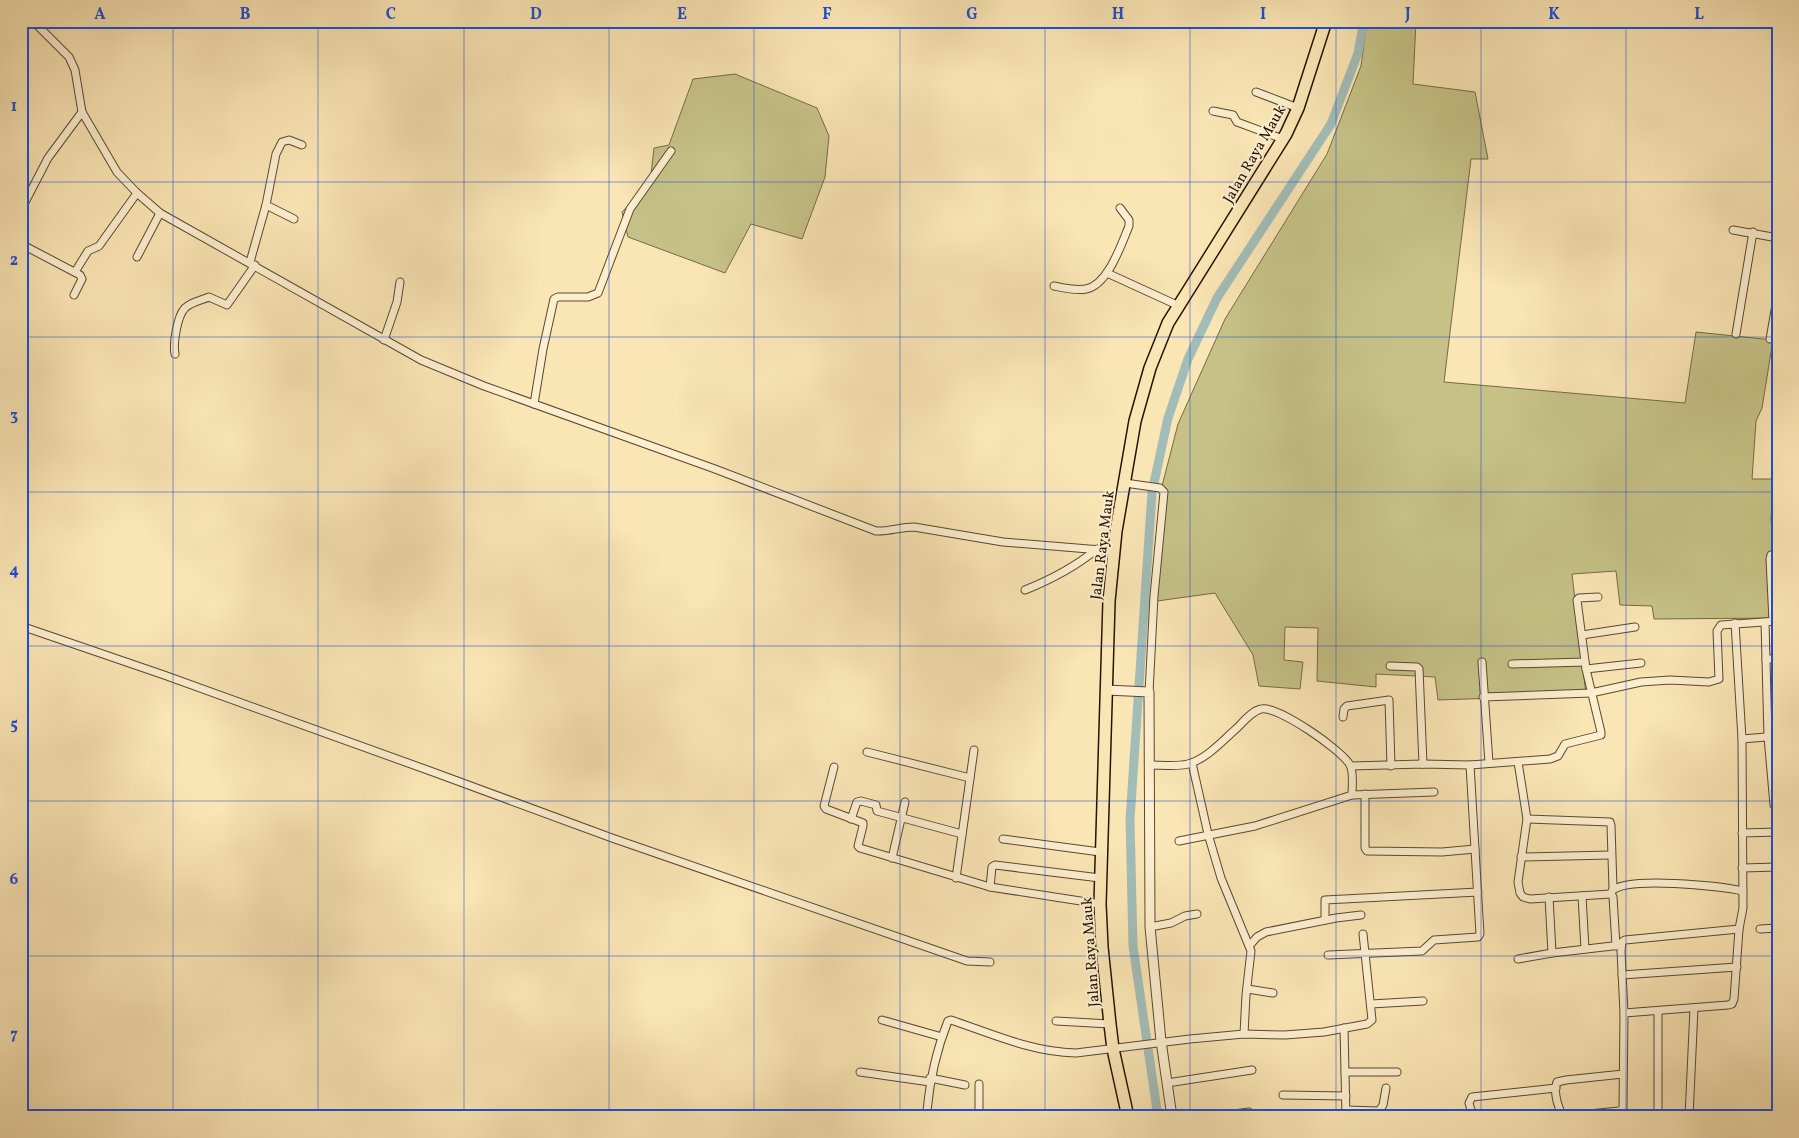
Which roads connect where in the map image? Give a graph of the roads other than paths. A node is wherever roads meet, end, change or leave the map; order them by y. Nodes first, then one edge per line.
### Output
1 (32, 21) edge
2 (1326, 21) edge
3 (1256, 92) dead end
4 (1298, 108) junction
5 (1213, 111) dead end
6 (82, 112) junction
7 (1283, 139) junction
8 (302, 144) dead end
9 (671, 151) dead end
10 (137, 193) junction
11 (266, 205) junction
12 (1120, 208) dead end
13 (21, 210) edge
14 (160, 213) junction
15 (294, 219) dead end
16 (1733, 230) dead end
17 (1753, 232) junction
18 (1778, 238) edge
19 (21, 244) edge
20 (137, 257) dead end
21 (252, 264) junction
22 (75, 272) junction
23 (1107, 274) junction
24 (400, 282) dead end
25 (1054, 286) dead end
26 (1778, 293) edge
27 (74, 295) dead end
28 (1177, 305) junction
29 (1736, 334) dead end
30 (1770, 339) dead end
31 (384, 340) junction
32 (175, 354) dead end
33 (534, 404) junction
34 (1128, 483) junction
35 (1097, 549) junction
36 (1113, 550) junction
37 (1778, 554) edge
38 (1025, 590) dead end
39 (1598, 597) dead end
40 (1775, 621) edge
41 (1764, 622) junction
42 (1735, 623) junction
43 (21, 626) edge
44 (1636, 627) dead end
45 (1582, 634) junction
46 (1766, 659) junction
47 (1778, 659) edge
48 (1482, 662) dead end
49 (1641, 663) dead end
50 (1512, 664) dead end
51 (1585, 665) junction
52 (1390, 666) dead end
53 (1111, 690) junction
54 (1146, 692) junction
55 (1591, 693) junction
56 (1483, 697) junction
57 (1343, 717) dead end
58 (1778, 736) edge
59 (1768, 737) junction
60 (1742, 739) junction
61 (974, 750) dead end
62 (867, 752) dead end
63 (1518, 762) junction
64 (1192, 763) junction
65 (1489, 763) junction
66 (1424, 764) junction
67 (1150, 765) junction
68 (1470, 765) junction
69 (1351, 766) junction
70 (1391, 766) junction
71 (834, 767) dead end
72 (970, 778) junction
73 (1434, 792) dead end
74 (1365, 794) junction
75 (1352, 795) junction
76 (905, 802) dead end
77 (1774, 804) dead end
78 (901, 818) junction
79 (851, 819) junction
80 (1526, 819) junction
81 (1778, 832) edge
82 (1742, 833) junction
83 (962, 834) junction
84 (1208, 834) junction
85 (1003, 839) dead end
86 (1179, 841) dead end
87 (1475, 849) junction
88 (1100, 852) junction
89 (1611, 854) junction
90 (1521, 857) junction
91 (892, 858) junction
92 (1778, 867) edge
93 (1742, 868) junction
94 (956, 878) junction
95 (1100, 878) junction
96 (990, 887) junction
97 (1742, 891) junction
98 (1478, 892) junction
99 (1612, 892) junction
100 (1582, 896) junction
101 (1550, 897) junction
102 (1100, 904) junction
103 (1197, 914) dead end
104 (1361, 915) dead end
105 (1326, 920) junction
106 (1150, 927) junction
107 (1778, 928) edge
108 (1739, 929) junction
109 (1760, 929) dead end
110 (1363, 934) dead end
111 (1250, 945) junction
112 (1618, 946) junction
113 (1585, 949) junction
114 (1552, 953) junction
115 (1366, 954) junction
116 (1328, 955) dead end
117 (1518, 958) dead end
118 (990, 962) dead end
119 (1737, 967) junction
120 (1622, 975) junction
121 (1247, 989) junction
122 (1273, 992) dead end
123 (1423, 1001) dead end
124 (1370, 1004) junction
125 (1694, 1008) junction
126 (1658, 1011) junction
127 (1624, 1013) junction
128 (882, 1020) dead end
129 (1056, 1021) dead end
130 (1110, 1024) junction
131 (1344, 1028) junction
132 (1244, 1034) junction
133 (942, 1037) junction
134 (1158, 1042) junction
135 (1117, 1048) junction
136 (1252, 1070) dead end
137 (860, 1072) dead end
138 (1345, 1072) junction
139 (1397, 1072) dead end
140 (1623, 1074) junction
141 (930, 1080) junction
142 (1167, 1082) junction
143 (979, 1084) dead end
144 (965, 1085) dead end
145 (1386, 1088) dead end
146 (1556, 1088) junction
147 (1283, 1095) dead end
148 (1346, 1096) junction
149 (1249, 1112) dead end
150 (1346, 1114) edge
151 (960, 1117) edge
152 (979, 1117) edge
153 (1005, 1117) edge
154 (1042, 1117) edge
155 (1128, 1117) edge
156 (1172, 1117) edge
157 (1211, 1117) edge
158 (1473, 1117) edge
159 (1658, 1117) edge
160 (1689, 1117) edge

1 - 6 street
2 - 4 main road, Jalan Raya Mauk
3 - 4 street
4 - 7 main road, Jalan Raya Mauk
5 - 7 street
6 - 10 street
6 - 13 street
7 - 28 main road, Jalan Raya Mauk
8 - 11 street
9 - 33 street
10 - 14 street
10 - 22 street
11 - 15 street
11 - 21 street
12 - 23 street
14 - 20 street
14 - 21 street
16 - 17 street
17 - 18 street
17 - 29 street
19 - 22 street
21 - 31 street
21 - 32 street
22 - 27 street
23 - 25 street
23 - 28 street
24 - 31 street
26 - 30 street
28 - 34 main road, Jalan Raya Mauk
31 - 33 street
33 - 35 street
34 - 36 main road, Jalan Raya Mauk
34 - 54 street
35 - 36 street
35 - 38 street
36 - 53 main road, Jalan Raya Mauk
37 - 40 street
39 - 45 street
40 - 41 street
41 - 42 street
41 - 46 street
42 - 55 street
42 - 60 street
43 - 118 street
44 - 45 street
45 - 51 street
46 - 47 street
46 - 59 street
48 - 56 street
49 - 51 street
50 - 51 street
51 - 55 street
52 - 66 street
53 - 54 street
53 - 88 main road, Jalan Raya Mauk
54 - 67 street
55 - 56 street
55 - 63 street
56 - 65 street
57 - 70 street
58 - 59 street
59 - 60 street
59 - 77 street
60 - 82 street
61 - 72 street
62 - 72 street
63 - 65 street
63 - 80 street
64 - 67 street
64 - 69 street
64 - 84 street
65 - 68 street
66 - 68 street
66 - 70 street
67 - 106 street
68 - 87 street
69 - 70 street
69 - 75 street
71 - 79 street
72 - 83 street
73 - 74 street
74 - 75 street
74 - 87 street
75 - 84 street
76 - 78 street
78 - 79 street
78 - 83 street
78 - 91 street
79 - 91 street
80 - 89 street
80 - 90 street
81 - 82 street
82 - 93 street
83 - 94 street
84 - 86 street
84 - 111 street
85 - 88 street
87 - 98 street
88 - 95 main road, Jalan Raya Mauk
89 - 90 street
89 - 99 street
90 - 101 street
91 - 94 street
92 - 93 street
93 - 97 street
94 - 96 street
95 - 96 street
95 - 102 main road, Jalan Raya Mauk
96 - 102 street
97 - 99 street
97 - 108 street
98 - 105 street
98 - 115 street
99 - 100 street
99 - 112 street
100 - 101 street
100 - 113 street
101 - 114 street
102 - 130 main road, Jalan Raya Mauk
103 - 106 street
104 - 105 street
105 - 111 street
106 - 134 street
107 - 109 street
108 - 112 street
108 - 119 street
110 - 115 street
111 - 121 street
112 - 113 street
112 - 120 street
113 - 114 street
114 - 117 street
115 - 116 street
115 - 124 street
119 - 120 street
119 - 125 street
120 - 127 street
121 - 122 street
121 - 132 street
123 - 124 street
124 - 131 street
125 - 126 street
125 - 160 street
126 - 127 street
126 - 159 street
127 - 140 street
128 - 133 street
129 - 130 street
130 - 135 main road, Jalan Raya Mauk
131 - 132 street
131 - 138 street
132 - 134 street
133 - 135 street
133 - 141 street
134 - 135 street
134 - 142 street
135 - 155 main road, Jalan Raya Mauk
136 - 142 street
137 - 141 street
138 - 139 street
138 - 148 street
140 - 146 street
140 - 146 street
141 - 144 street
141 - 151 street
142 - 156 street
143 - 152 street
145 - 150 street
146 - 158 street
147 - 148 street
148 - 150 street
149 - 157 street
153 - 154 street

